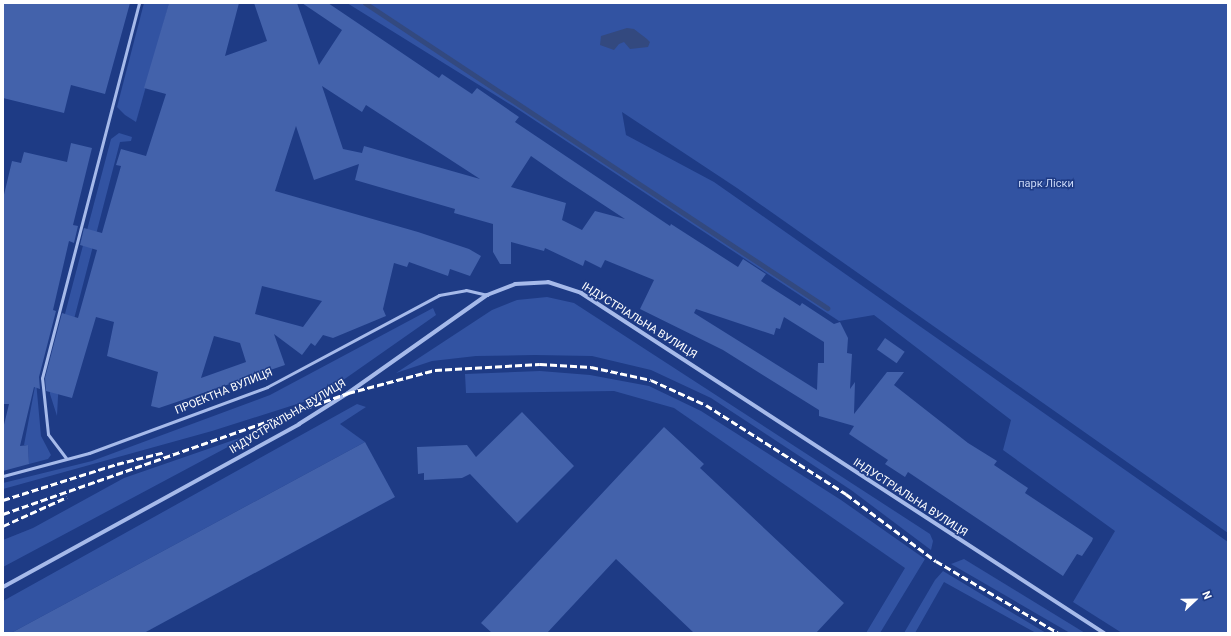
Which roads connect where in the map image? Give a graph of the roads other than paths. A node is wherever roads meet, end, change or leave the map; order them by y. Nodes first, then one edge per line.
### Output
1 (139, 3) edge
2 (487, 295) junction
3 (66, 458) junction
4 (3, 476) edge
5 (3, 587) edge
6 (1104, 633) edge

1 - 3 lane
2 - 3 lane, ПРОЕКТНА ВУЛИЦЯ
2 - 5 street, ІНДУСТРІАЛЬНА ВУЛИЦЯ
2 - 6 street, ІНДУСТРІАЛЬНА ВУЛИЦЯ
3 - 4 lane, ПРОЕКТНА ВУЛИЦЯ

